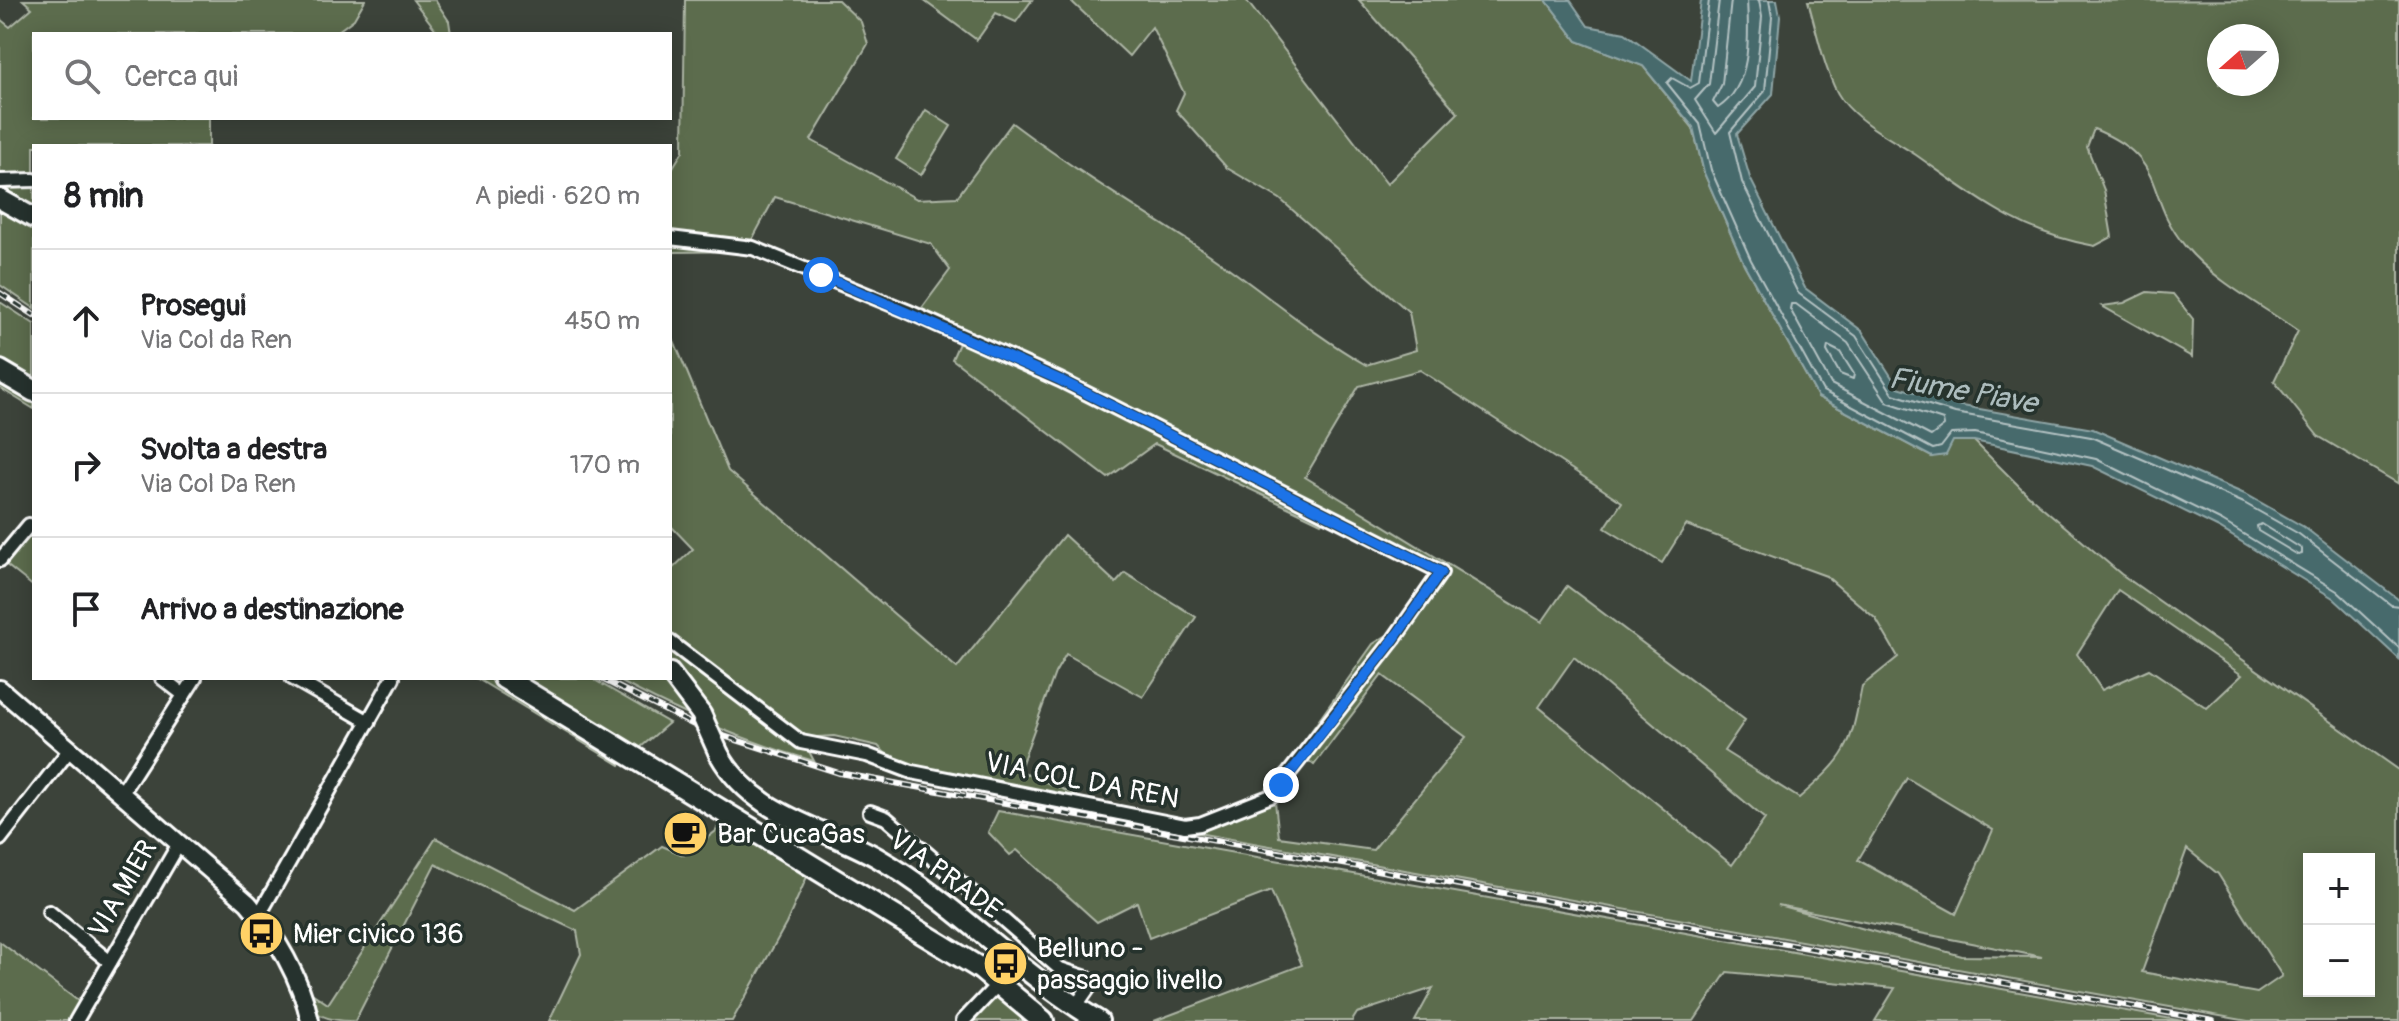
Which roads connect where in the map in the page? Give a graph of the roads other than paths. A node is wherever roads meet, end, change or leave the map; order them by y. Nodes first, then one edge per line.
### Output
1 (32, 180) edge
2 (0, 181) edge
3 (0, 199) edge
4 (32, 217) edge
5 (672, 238) edge
6 (0, 371) edge
7 (32, 390) edge
8 (29, 525) dead end
9 (0, 560) edge
10 (672, 644) edge
11 (672, 676) edge
12 (165, 680) edge
13 (194, 680) edge
14 (296, 680) edge
15 (392, 680) edge
16 (507, 680) edge
17 (0, 689) edge
18 (184, 695) junction
19 (369, 722) junction
20 (71, 748) junction
21 (122, 792) junction
22 (870, 812) dead end
23 (0, 839) edge
24 (180, 842) junction
25 (49, 912) dead end
26 (259, 915) junction
27 (110, 962) junction
28 (1000, 982) junction
29 (1075, 1007) junction
30 (76, 1021) edge
31 (310, 1021) edge
32 (963, 1021) edge
33 (1043, 1021) edge
34 (1099, 1021) edge

1 - 2 street
3 - 4 main road
5 - 10 street, VIA COL DA REN
6 - 7 main road
8 - 9 street
11 - 29 main road, VIA PRADE, bridge
12 - 18 street
13 - 18 street
14 - 19 street
15 - 19 street
16 - 28 main road
17 - 20 street, VIA MIER
18 - 21 street
19 - 26 street
20 - 21 street, VIA MIER
20 - 23 street
21 - 24 street, VIA MIER
22 - 29 street
24 - 26 street, VIA MIER
24 - 27 street, VIA MIER
25 - 27 street, VIA MIER
26 - 31 street, VIA MIER
27 - 30 street, VIA MIER
28 - 32 street
28 - 33 main road
29 - 34 main road, VIA PRADE

